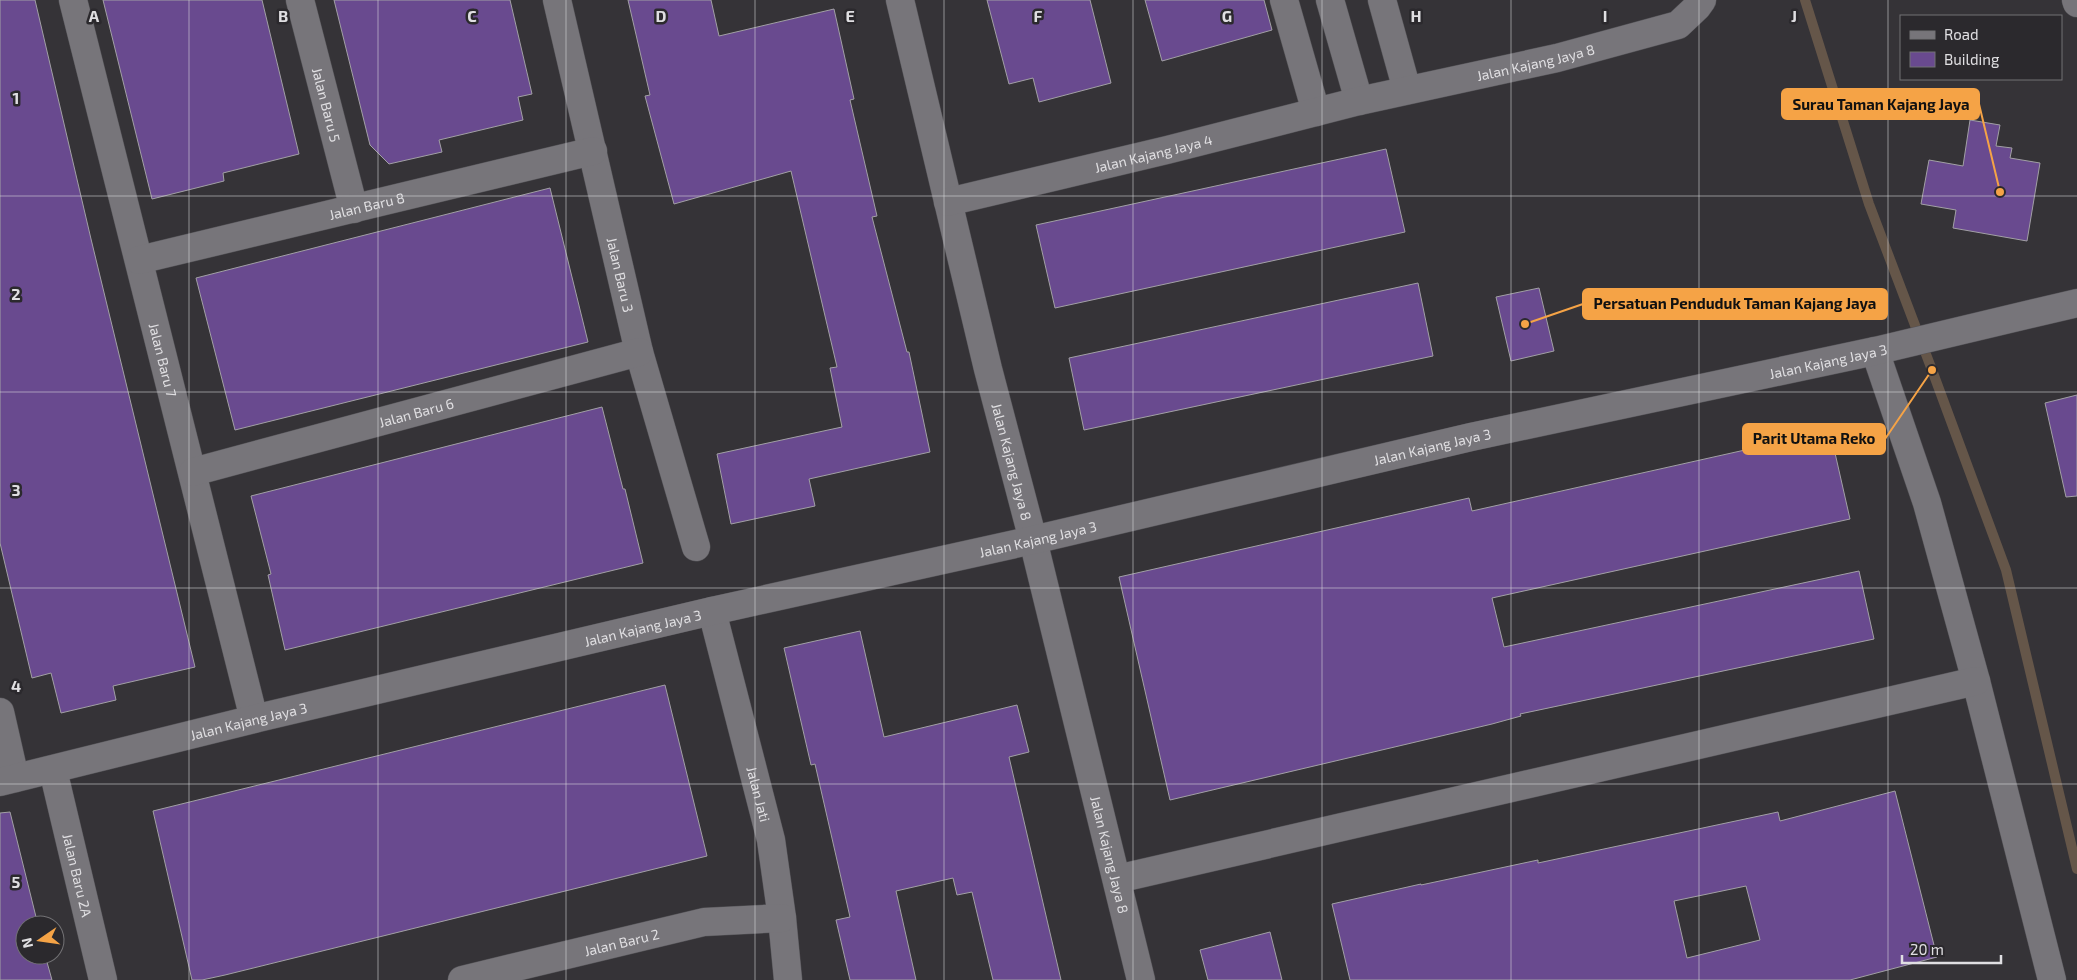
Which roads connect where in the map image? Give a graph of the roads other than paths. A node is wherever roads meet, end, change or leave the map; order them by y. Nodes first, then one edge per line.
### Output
1 (73, 0) edge
2 (300, 0) edge
3 (557, 0) edge
4 (900, 0) edge
5 (1284, 0) edge
6 (1330, 0) edge
7 (1382, 0) edge
8 (1702, 0) edge
9 (1407, 90) junction
10 (1359, 101) junction
11 (1316, 112) junction
12 (593, 151) junction
13 (948, 202) junction
14 (354, 209) junction
15 (139, 260) junction
16 (2077, 302) edge
17 (1879, 350) junction
18 (639, 352) junction
19 (193, 472) junction
20 (1033, 540) junction
21 (696, 547) dead end
22 (712, 611) junction
23 (1976, 681) junction
24 (0, 712) edge
25 (254, 719) junction
26 (53, 770) junction
27 (7, 780) edge
28 (1117, 879) junction
29 (782, 918) junction
30 (103, 980) edge
31 (462, 980) edge
32 (788, 980) edge
33 (1141, 980) edge
34 (2052, 980) edge

1 - 15 street, Jalan Baru 7
2 - 14 street, Jalan Baru 5
3 - 12 street, Jalan Baru 3
4 - 13 street, Jalan Kajang Jaya 8
5 - 11 street
6 - 10 street
7 - 9 street
8 - 9 street, Jalan Kajang Jaya 8
9 - 10 street, Jalan Kajang Jaya 8
10 - 11 street, Jalan Kajang Jaya 4
11 - 13 street, Jalan Kajang Jaya 4
12 - 14 street, Jalan Baru 8
12 - 18 street, Jalan Baru 3
13 - 20 street, Jalan Kajang Jaya 8
14 - 15 street, Jalan Baru 8
15 - 19 street, Jalan Baru 7
16 - 17 street, Jalan Kajang Jaya 3
17 - 20 street, Jalan Kajang Jaya 3
17 - 23 street
18 - 19 street, Jalan Baru 6
18 - 21 street, Jalan Baru 3
19 - 25 street, Jalan Baru 7
20 - 22 street, Jalan Kajang Jaya 3
20 - 28 street, Jalan Kajang Jaya 8
22 - 25 street, Jalan Kajang Jaya 3
22 - 29 street, Jalan Jati
23 - 28 street
23 - 34 street
24 - 27 street
25 - 26 street, Jalan Kajang Jaya 3
26 - 27 street, Jalan Kajang Jaya 3
26 - 30 street, Jalan Baru 2A
28 - 33 street, Jalan Kajang Jaya 8
29 - 31 street, Jalan Baru 2
29 - 32 street, Jalan Jati

